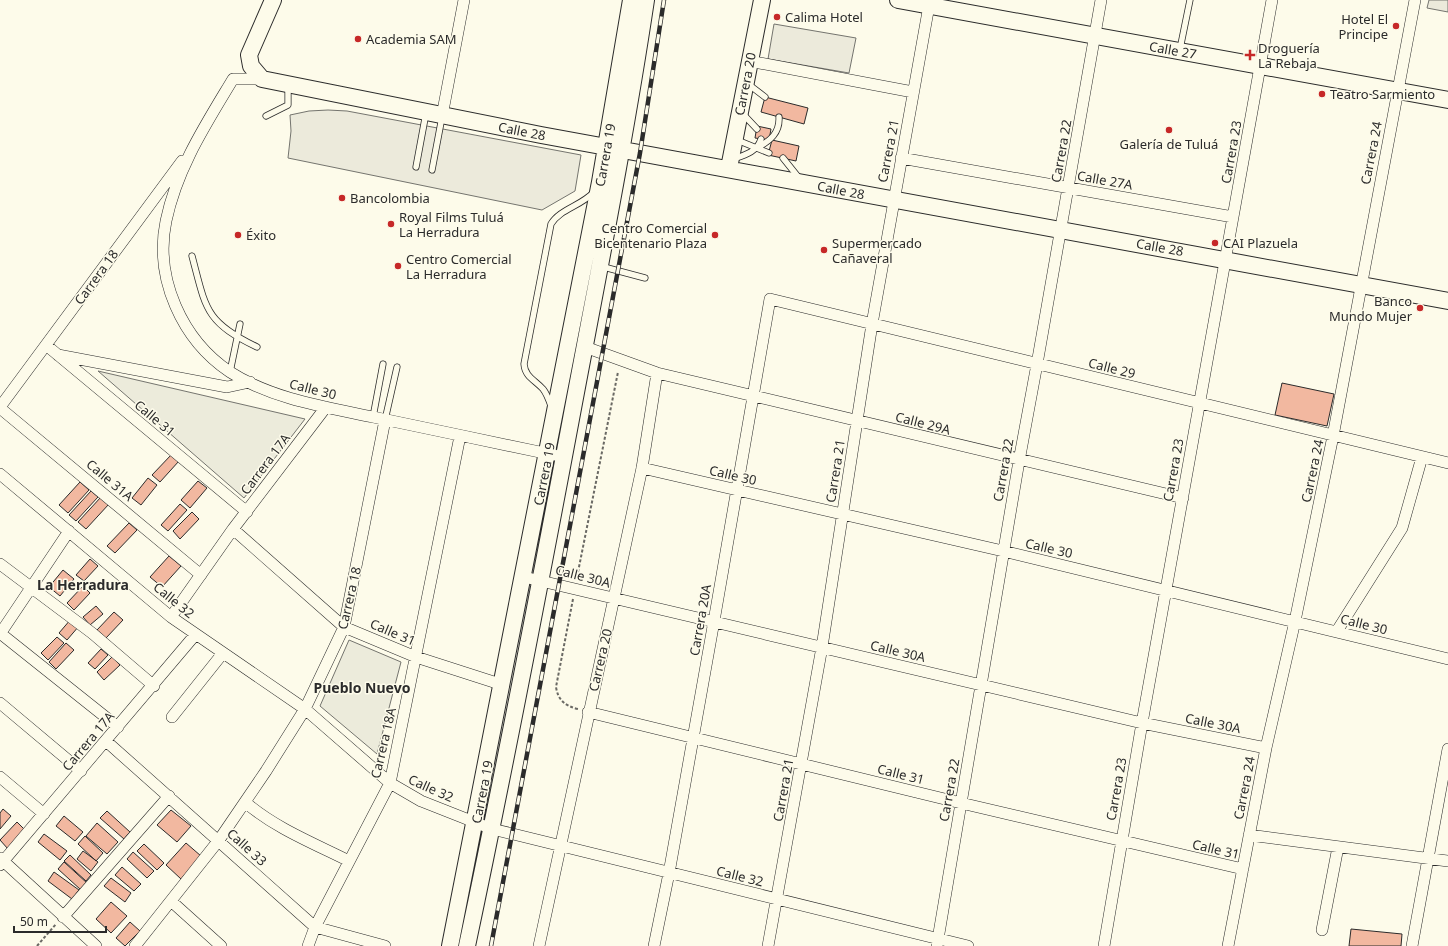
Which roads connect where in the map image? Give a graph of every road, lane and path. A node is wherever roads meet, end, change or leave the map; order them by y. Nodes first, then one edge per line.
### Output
1 (273, 0) edge
2 (464, 0) edge
3 (631, 0) edge
4 (646, 0) edge
5 (762, 0) edge
6 (898, 0) edge
7 (1101, 0) edge
8 (1190, 0) edge
9 (1272, 0) edge
10 (1415, 0) edge
11 (929, 3) edge
12 (1095, 37) junction
13 (1180, 52) junction
14 (749, 61) junction
15 (1261, 65) junction
16 (262, 79) junction
17 (746, 82) junction
18 (288, 85) junction
19 (1397, 90) junction
20 (913, 92) junction
21 (765, 97) dead end
22 (1448, 100) edge
23 (740, 110) junction
24 (426, 113) junction
25 (266, 116) dead end
26 (442, 116) junction
27 (779, 117) dead end
28 (757, 129) dead end
29 (734, 139) junction
30 (761, 139) dead end
31 (192, 147) junction
32 (614, 148) junction
33 (757, 148) junction
34 (769, 153) dead end
35 (783, 158) dead end
36 (901, 158) junction
37 (730, 164) junction
38 (416, 166) dead end
39 (432, 170) dead end
40 (600, 182) junction
41 (802, 182) junction
42 (1069, 188) junction
43 (893, 200) junction
44 (1233, 217) junction
45 (1061, 230) junction
46 (192, 256) dead end
47 (1226, 259) junction
48 (600, 266) junction
49 (645, 278) dead end
50 (1360, 286) junction
51 (770, 298) joint
52 (1448, 301) edge
53 (240, 324) dead end
54 (872, 324) junction
55 (238, 338) junction
56 (46, 345) junction
57 (257, 347) dead end
58 (585, 347) junction
59 (57, 354) junction
60 (383, 364) dead end
61 (1038, 364) junction
62 (397, 367) dead end
63 (618, 369) dead end
64 (230, 372) junction
65 (657, 373) junction
66 (250, 382) junction
67 (752, 396) junction
68 (1200, 404) junction
69 (0, 407) edge
70 (326, 407) junction
71 (373, 417) junction
72 (385, 420) junction
73 (857, 422) junction
74 (552, 431) junction
75 (460, 436) junction
76 (1333, 436) junction
77 (548, 454) junction
78 (564, 457) junction
79 (1422, 457) junction
80 (1019, 460) junction
81 (1448, 463) edge
82 (642, 468) junction
83 (0, 474) edge
84 (736, 490) junction
85 (1183, 498) junction
86 (247, 512) junction
87 (842, 515) junction
88 (233, 529) junction
89 (69, 532) junction
90 (1003, 552) junction
91 (0, 564) edge
92 (201, 574) junction
93 (524, 577) junction
94 (540, 580) junction
95 (32, 587) junction
96 (575, 588) junction
97 (1166, 590) junction
98 (615, 598) junction
99 (171, 617) junction
100 (714, 621) junction
101 (1295, 621) junction
102 (344, 627) junction
103 (1337, 631) junction
104 (0, 633) edge
105 (195, 634) junction
106 (822, 647) junction
107 (223, 654) junction
108 (416, 657) junction
109 (1448, 659) edge
110 (503, 685) junction
111 (981, 685) junction
112 (154, 686) junction
113 (0, 703) edge
114 (305, 709) junction
115 (588, 712) junction
116 (172, 717) dead end
117 (1142, 724) junction
118 (118, 727) junction
119 (693, 737) junction
120 (106, 741) junction
121 (1266, 748) junction
122 (1448, 749) edge
123 (802, 764) junction
124 (81, 771) junction
125 (0, 777) edge
126 (390, 783) junction
127 (168, 796) junction
128 (245, 802) junction
129 (961, 803) junction
130 (44, 814) junction
131 (475, 822) junction
132 (492, 829) junction
133 (1250, 835) junction
134 (219, 840) junction
135 (1122, 841) junction
136 (559, 846) junction
137 (1338, 847) junction
138 (1428, 859) junction
139 (349, 861) junction
140 (1448, 861) edge
141 (1, 862) edge
142 (1243, 869) junction
143 (669, 873) junction
144 (777, 899) junction
145 (171, 901) junction
146 (63, 917) junction
147 (315, 927) junction
148 (1322, 930) dead end
149 (938, 942) edge
150 (37, 946) edge
151 (96, 946) edge
152 (134, 946) edge
153 (221, 946) edge
154 (308, 946) edge
155 (385, 946) edge
156 (450, 946) edge
157 (467, 946) edge
158 (539, 946) edge
159 (654, 946) edge
160 (768, 946) edge
161 (968, 946) edge
162 (1104, 946) edge
163 (1228, 946) edge
164 (1412, 946) edge

1 - 16 main road
2 - 26 street
3 - 32 main road, Carrera 19
4 - 32 main road, Carrera 19
5 - 14 main road, Carrera 20
6 - 11 main road, Calle 27
7 - 12 street, Carrera 22
8 - 13 lane
9 - 15 street, Carrera 23
10 - 19 street, Carrera 24
11 - 12 main road, Calle 27
11 - 20 street, Carrera 21
12 - 13 main road, Calle 27
12 - 42 street, Carrera 22
13 - 15 main road, Calle 27
14 - 17 main road, Carrera 20
14 - 20 street
15 - 19 main road, Calle 27
15 - 44 street, Carrera 23
16 - 18 main road, Calle 28
16 - 31 street
17 - 21 lane
17 - 23 main road, Carrera 20
18 - 24 main road, Calle 28
18 - 25 lane
19 - 22 main road, Calle 27
19 - 50 street, Carrera 24
20 - 36 street, Carrera 21
23 - 28 lane
23 - 29 main road, Carrera 20
24 - 26 main road, Calle 28
24 - 38 lane
26 - 32 main road, Calle 28
26 - 39 lane
27 - 33 lane
29 - 33 lane
29 - 37 main road, Carrera 20
30 - 33 lane
31 - 56 street, Carrera 18
31 - 64 street, Calle 30
32 - 37 main road, Calle 28
32 - 40 main road, Carrera 19
32 - 48 main road, Carrera 19
33 - 34 lane
33 - 37 lane
35 - 41 lane
36 - 42 street, Calle 27A
36 - 43 street, Carrera 21
37 - 41 main road, Calle 28
40 - 74 main road, Carrera 19
40 - 74 lane
41 - 43 main road, Calle 28
42 - 44 street, Calle 27A
42 - 45 street, Carrera 22
43 - 45 main road, Calle 28
43 - 54 street, Carrera 21
44 - 47 street, Carrera 23
45 - 47 main road, Calle 28
45 - 61 street, Carrera 22
46 - 55 lane
47 - 50 main road, Calle 28
47 - 68 street, Carrera 23
48 - 49 lane
48 - 58 main road, Carrera 19
50 - 52 main road, Calle 28
50 - 76 street, Carrera 24
51 - 54 street, Calle 29
51 - 67 street, Carrera 20A
53 - 55 lane
54 - 61 street, Calle 29
54 - 73 street, Carrera 21
55 - 57 lane
55 - 64 lane
56 - 59 street, Calle 31
56 - 69 street, Carrera 18
58 - 65 street, Calle 29A
58 - 78 main road, Carrera 19
59 - 66 street
59 - 86 street, Calle 31
60 - 71 lane
61 - 68 street, Calle 29
61 - 80 street, Carrera 22
62 - 72 lane
63 - 96 path
64 - 66 street, Calle 30
65 - 67 street, Calle 29A
65 - 82 street, Carrera 20
66 - 70 street, Calle 30
67 - 73 street, Calle 29A
67 - 84 street, Carrera 20A
68 - 76 street, Calle 29
68 - 85 street, Carrera 23
69 - 92 street, Calle 31A
70 - 71 street, Calle 30
70 - 86 street, Carrera 17A
71 - 72 street, Calle 30
72 - 75 street, Calle 30
72 - 102 street, Carrera 18
73 - 80 street, Calle 29A
73 - 87 street, Carrera 21
74 - 77 main road, Carrera 19
75 - 77 street, Calle 30
75 - 108 street, Carrera 18A
76 - 79 street, Calle 29
76 - 101 street, Carrera 24
77 - 78 street, Calle 30
77 - 93 main road, Carrera 19
78 - 94 main road, Carrera 19
79 - 81 street, Calle 29
79 - 103 street
80 - 85 street, Calle 29A
80 - 90 street, Carrera 22
82 - 84 street, Calle 30
82 - 98 street, Carrera 20
83 - 89 street, Calle 32
84 - 87 street, Calle 30
84 - 100 street, Carrera 20A
85 - 97 street, Carrera 23
86 - 88 street, Carrera 17A
87 - 90 street, Calle 30
87 - 106 street, Carrera 21
88 - 92 street, Carrera 17A
88 - 102 street, Calle 31
89 - 95 street
89 - 99 street, Calle 32
90 - 97 street, Calle 30
90 - 111 street, Carrera 22
91 - 95 street
92 - 99 street, Carrera 17A
93 - 94 street, Calle 30A
93 - 110 main road, Carrera 19
94 - 96 street, Calle 30A
94 - 132 main road, Carrera 19
95 - 104 street
95 - 112 street
96 - 98 street, Calle 30A
96 - 115 path
97 - 101 street, Calle 30
97 - 117 street, Carrera 23
98 - 100 street, Calle 30A
98 - 115 street, Carrera 20
99 - 105 street, Calle 32
100 - 106 street, Calle 30A
100 - 119 street, Carrera 20A
101 - 103 street, Calle 30
101 - 121 street, Carrera 24
102 - 108 street, Calle 31
102 - 114 street, Carrera 18
103 - 109 street, Calle 30
104 - 118 street
105 - 107 street, Calle 32
105 - 112 street, Carrera 17A
106 - 111 street, Calle 30A
106 - 123 street, Carrera 21
107 - 114 street, Calle 32
107 - 116 street
108 - 110 street, Calle 31
108 - 126 street, Carrera 18A
110 - 131 main road, Carrera 19
111 - 117 street, Calle 30A
111 - 129 street, Carrera 22
112 - 118 street, Carrera 17A
113 - 124 street
114 - 126 street, Calle 32
114 - 128 street, Carrera 18
115 - 119 street, Calle 31
115 - 136 street, Carrera 20
117 - 121 street, Calle 30A
117 - 135 street, Carrera 23
118 - 120 street, Carrera 17A
119 - 123 street, Calle 31
119 - 143 street, Carrera 20A
120 - 124 street, Carrera 17A
120 - 127 street, Calle 33
121 - 133 street, Carrera 24
122 - 138 street
123 - 129 street, Calle 31
123 - 144 street, Carrera 21
124 - 130 street, Carrera 17A
125 - 130 street
126 - 131 street, Calle 32
126 - 139 street, Carrera 18A
127 - 134 street, Calle 33
127 - 146 street
128 - 134 street, Carrera 18
128 - 139 street
129 - 135 street, Calle 31
129 - 149 street, Carrera 22
130 - 141 street, Carrera 17A
131 - 132 street, Calle 32
131 - 156 main road, Carrera 19
132 - 136 street, Calle 32
132 - 157 main road, Carrera 19
133 - 137 street, Calle 31
133 - 142 street, Carrera 24
134 - 145 street, Carrera 18
134 - 147 street, Calle 33
135 - 142 street, Calle 31
135 - 162 street, Carrera 23
136 - 143 street, Calle 32
136 - 158 street, Carrera 20
137 - 138 street, Calle 31
137 - 148 street
138 - 140 street, Calle 31
138 - 164 street
139 - 147 street, Carrera 18A
141 - 146 street
142 - 163 street, Carrera 24
143 - 144 street, Calle 32
143 - 159 street, Carrera 20A
144 - 149 street, Calle 32
144 - 160 street, Carrera 21
145 - 152 street, Carrera 18
145 - 153 street
146 - 150 path
146 - 151 street
147 - 154 street, Carrera 18A
147 - 155 street, Calle 33
149 - 161 street, Calle 32

